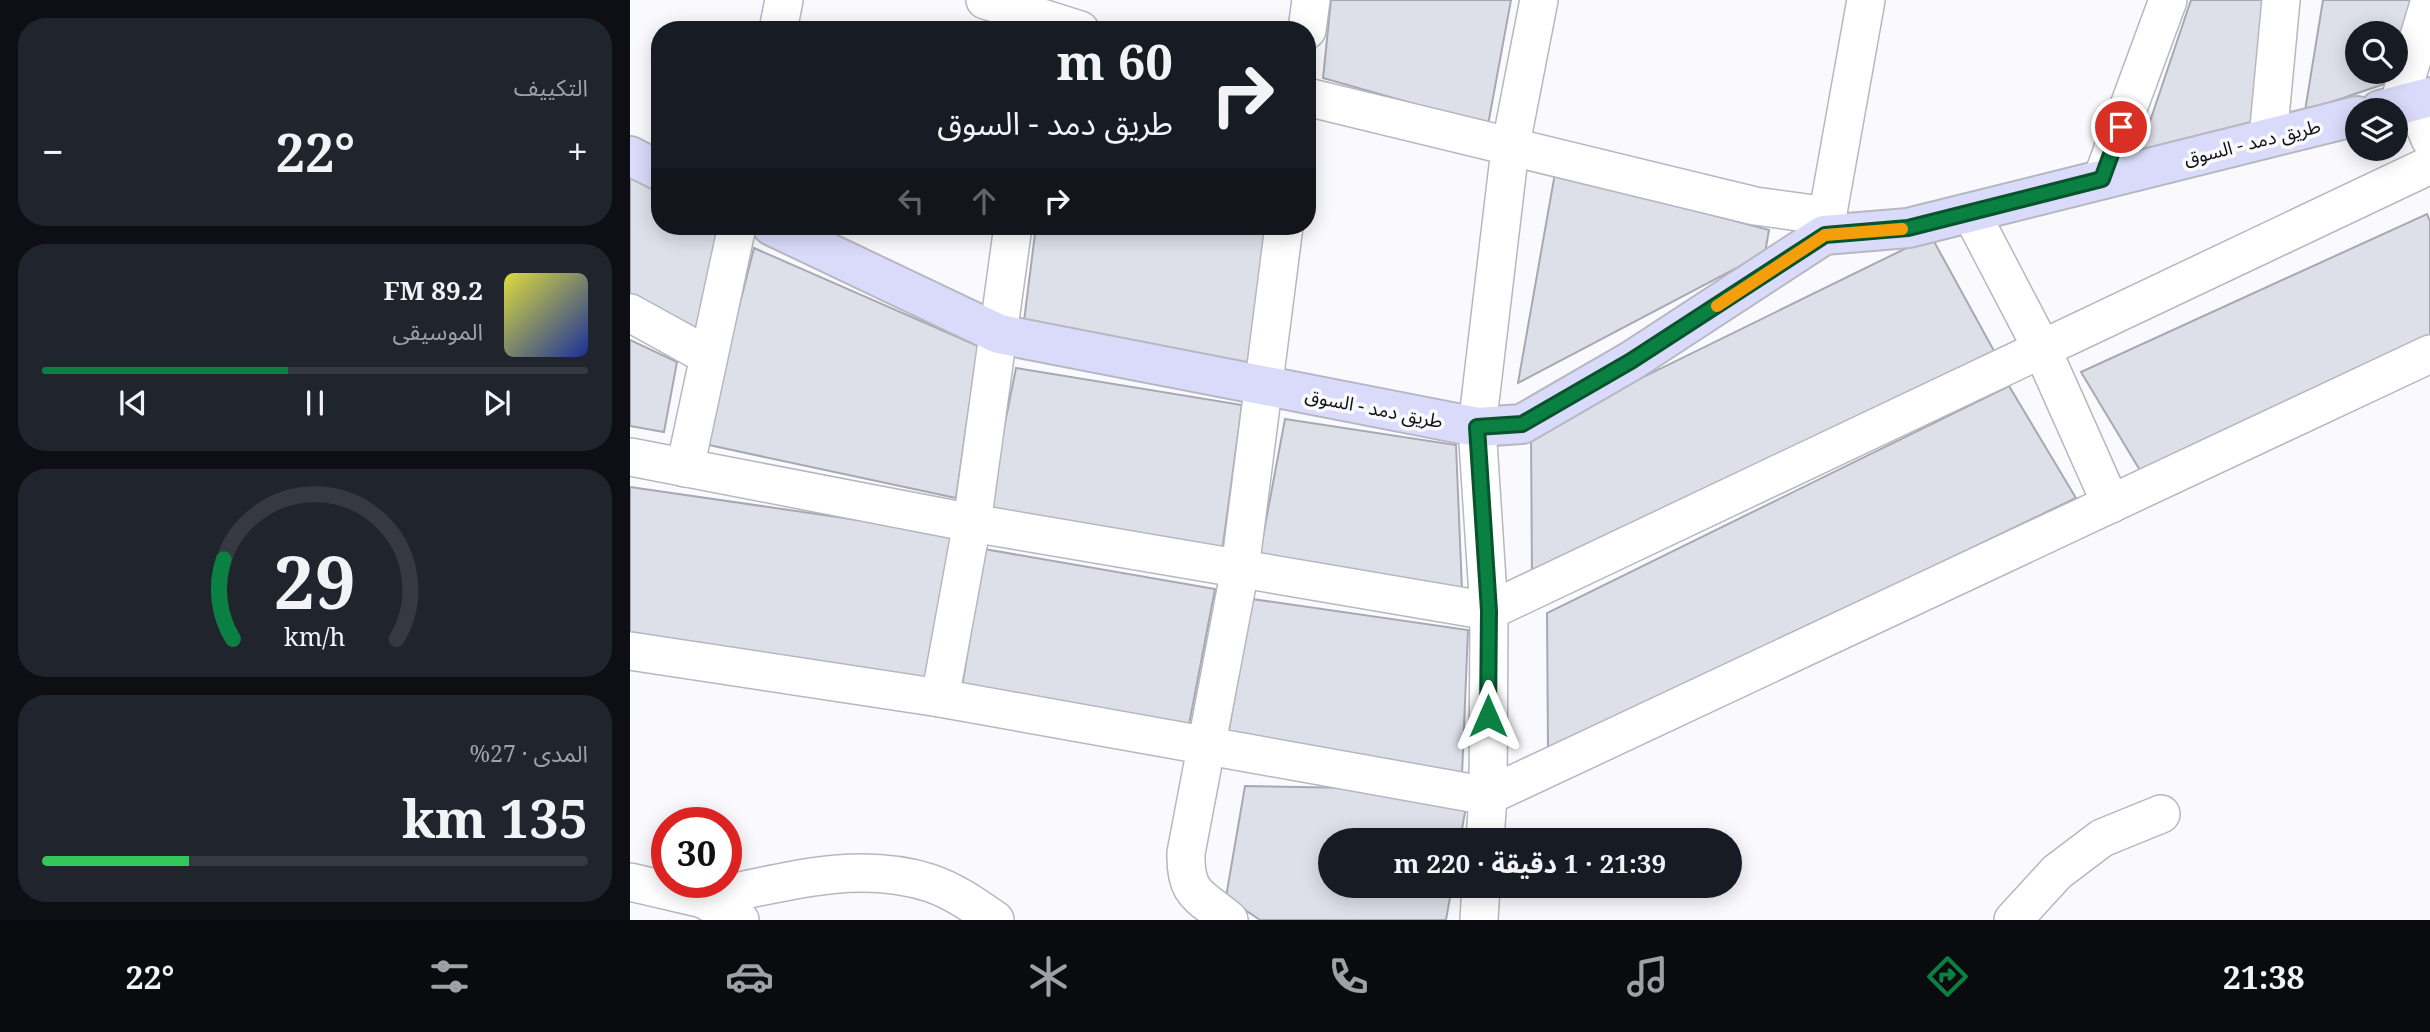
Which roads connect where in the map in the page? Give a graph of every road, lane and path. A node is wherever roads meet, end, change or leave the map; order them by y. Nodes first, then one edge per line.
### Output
1 (784, 0) edge
2 (985, 0) edge
3 (1311, 0) edge
4 (1539, 0) edge
5 (1866, 0) edge
6 (2168, 0) edge
7 (2280, 0) edge
8 (2430, 0) edge
9 (1041, 16) edge
10 (780, 21) edge
11 (1308, 21) edge
12 (2407, 98) edge
13 (1316, 99) edge
14 (2408, 107) edge
15 (2345, 119) edge
16 (2268, 138) junction
17 (2430, 139) edge
18 (1510, 149) junction
19 (630, 156) edge
20 (2430, 165) edge
21 (651, 166) edge
22 (2102, 179) junction
23 (1970, 213) junction
24 (1826, 226) junction
25 (735, 235) edge
26 (791, 235) edge
27 (1012, 235) edge
28 (1283, 235) edge
29 (630, 313) edge
30 (999, 334) junction
31 (2041, 347) junction
32 (2430, 354) edge
33 (708, 356) junction
34 (1266, 388) junction
35 (1477, 427) junction
36 (630, 457) edge
37 (685, 468) junction
38 (2111, 504) junction
39 (972, 523) junction
40 (1240, 569) junction
41 (1489, 611) junction
42 (630, 651) edge
43 (940, 698) junction
44 (1204, 747) junction
45 (1488, 796) junction
46 (2161, 814) dead end
47 (1486, 828) edge
48 (630, 882) edge
49 (1480, 898) edge
50 (703, 899) junction
51 (740, 920) edge
52 (995, 920) edge
53 (1229, 920) edge
54 (1479, 920) edge
55 (2013, 920) edge

1 - 10 street
2 - 9 street
3 - 11 street
4 - 18 street
5 - 24 street
6 - 22 street
7 - 16 street
8 - 12 street
13 - 18 street
14 - 17 street
15 - 16 main road, طريق دمد - السوق
16 - 22 main road, طريق دمد - السوق
18 - 24 street
18 - 35 street
19 - 21 main road
20 - 31 street
22 - 23 main road, طريق دمد - السوق
23 - 24 main road, طريق دمد - السوق
23 - 31 street
24 - 35 main road, طريق دمد - السوق
25 - 33 street
26 - 30 main road, طريق دمد - السوق
27 - 30 street
28 - 34 street
29 - 33 street
30 - 34 main road, طريق دمد - السوق
30 - 39 street
31 - 38 street
31 - 41 street
32 - 38 street
33 - 37 street
34 - 35 main road, طريق دمد - السوق
34 - 40 street
35 - 41 street
36 - 37 street
37 - 39 street
38 - 45 street
39 - 40 street
39 - 43 street
40 - 41 street
40 - 44 street
41 - 45 street
42 - 43 street
43 - 44 street
44 - 45 street
44 - 53 street
45 - 47 street
46 - 55 street
48 - 50 street
49 - 54 street
50 - 51 street
50 - 52 street

